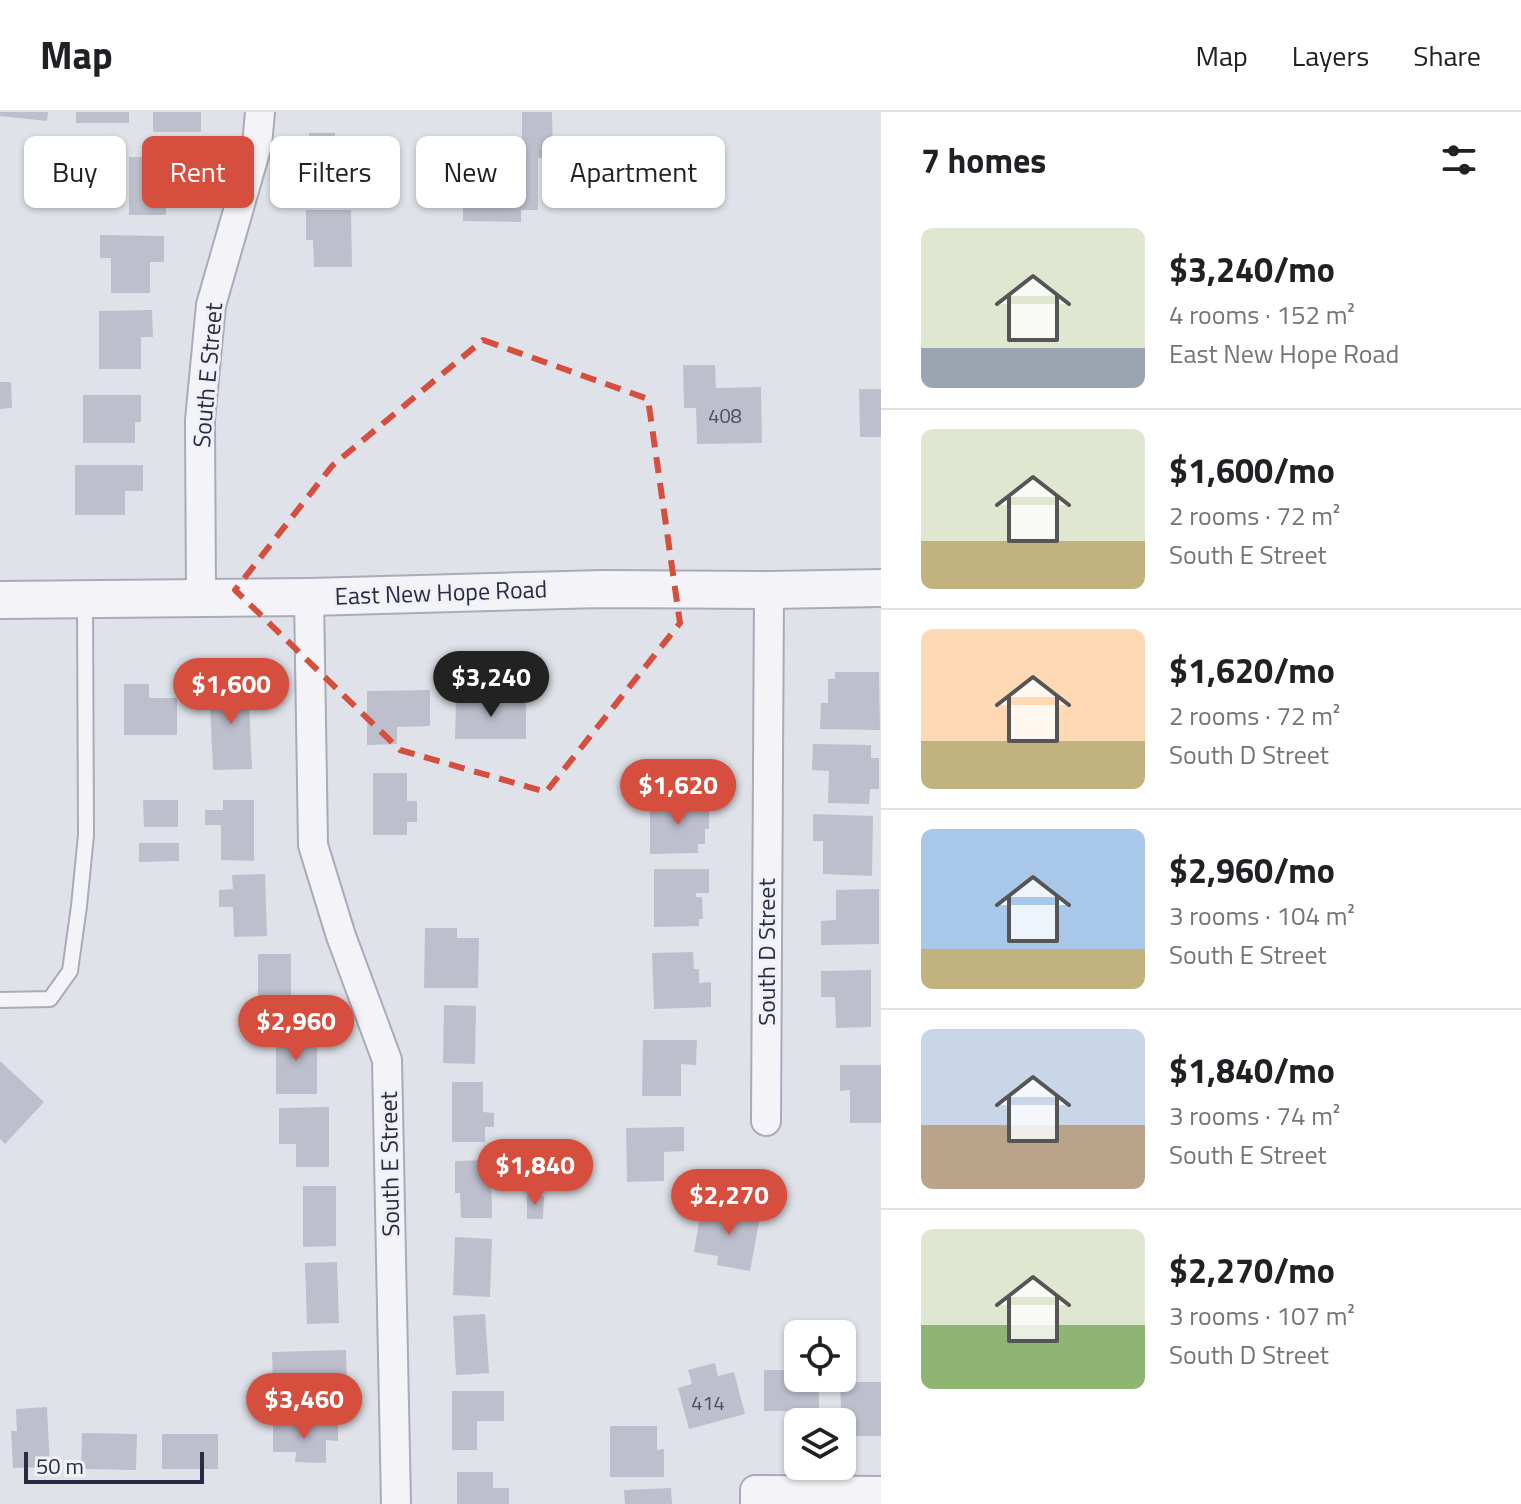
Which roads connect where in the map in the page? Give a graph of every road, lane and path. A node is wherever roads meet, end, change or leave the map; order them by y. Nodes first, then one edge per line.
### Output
1 (260, 112) edge
2 (881, 588) edge
3 (769, 590) junction
4 (201, 597) junction
5 (309, 597) junction
6 (85, 599) junction
7 (0, 600) edge
8 (0, 1000) edge
9 (766, 1121) dead end
10 (881, 1491) edge
11 (755, 1497) edge
12 (396, 1504) edge

1 - 4 street, South E Street
2 - 3 street, East New Hope Road
3 - 5 street, East New Hope Road
3 - 9 street, South D Street
4 - 5 street, East New Hope Road
4 - 6 street, East New Hope Road
5 - 12 street, South E Street
6 - 7 street, East New Hope Road
6 - 8 lane
10 - 11 street

